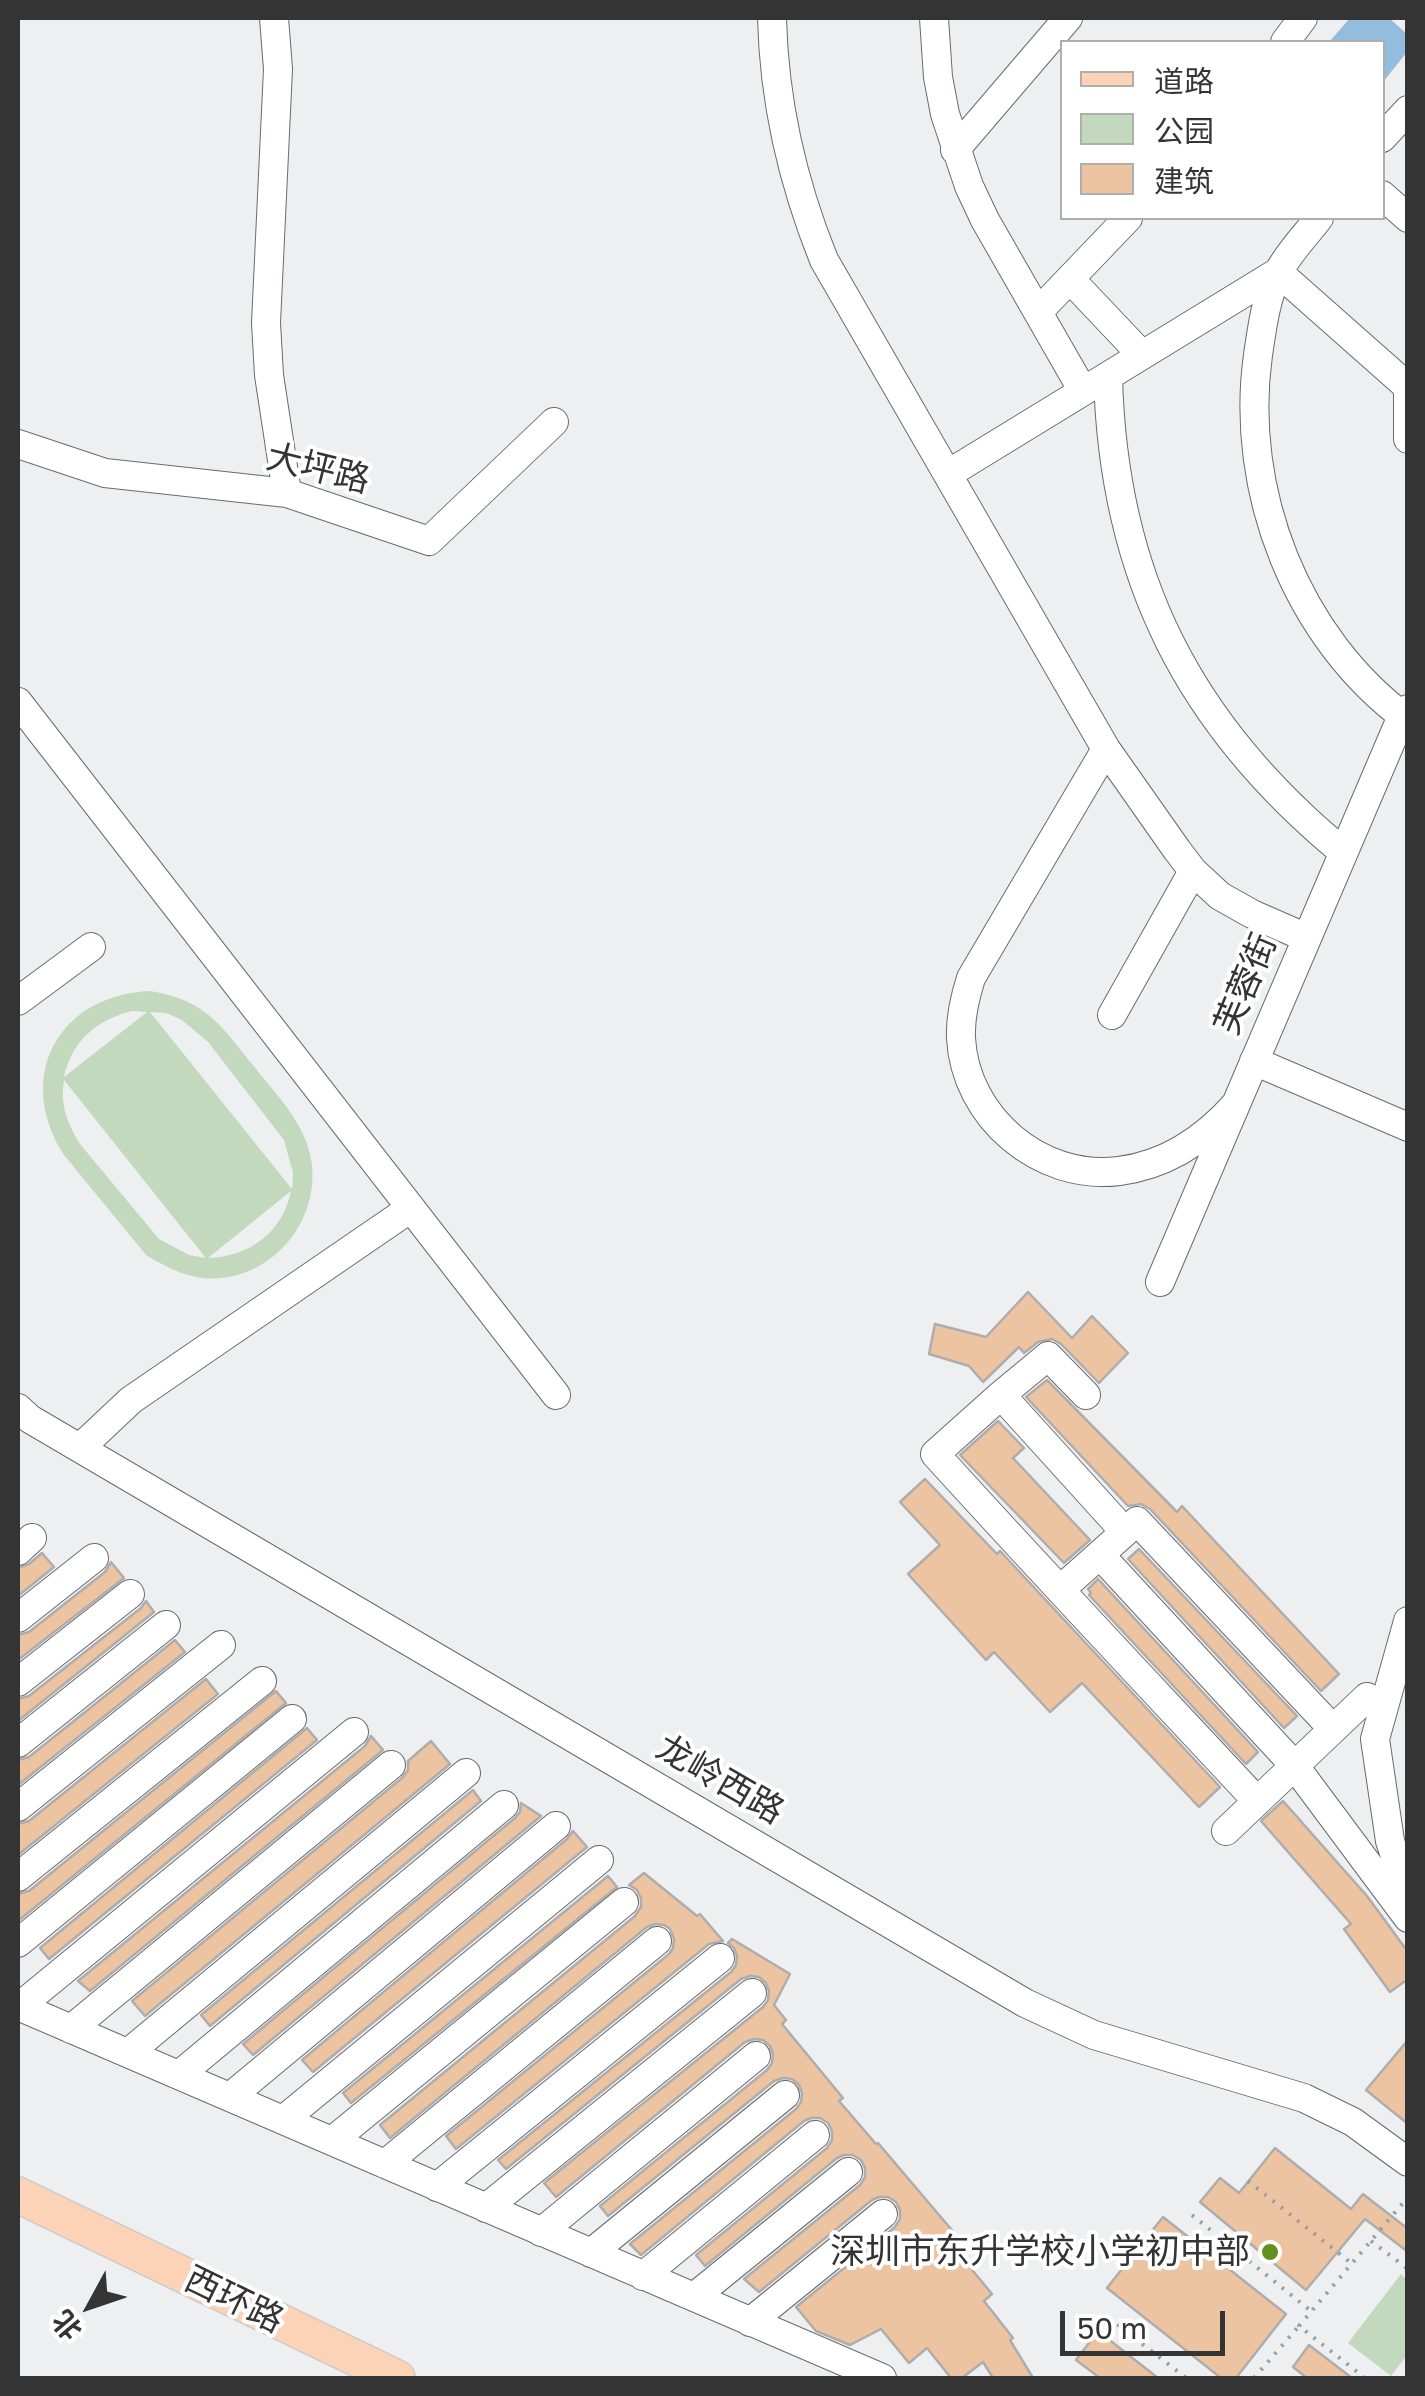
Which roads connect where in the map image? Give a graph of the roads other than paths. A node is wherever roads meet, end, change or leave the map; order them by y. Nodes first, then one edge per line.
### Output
1 (274, 18) edge
2 (772, 18) edge
3 (934, 18) edge
4 (1068, 18) edge
5 (1303, 18) edge
6 (1287, 40) edge
7 (1408, 110) edge
8 (1385, 135) edge
9 (956, 150) junction
10 (1385, 198) edge
11 (1408, 218) edge
12 (1126, 220) edge
13 (1317, 220) edge
14 (1278, 272) junction
15 (1070, 279) junction
16 (1038, 312) junction
17 (1142, 356) junction
18 (1108, 376) junction
19 (1408, 391) edge
20 (1083, 392) junction
21 (554, 422) dead end
22 (1408, 439) edge
23 (18, 444) edge
24 (948, 474) junction
25 (287, 493) junction
26 (18, 702) edge
27 (1406, 715) edge
28 (1106, 750) junction
29 (1344, 852) junction
30 (1192, 871) junction
31 (1307, 938) junction
32 (91, 947) dead end
33 (18, 1001) edge
34 (1112, 1015) dead end
35 (1254, 1061) junction
36 (1236, 1104) junction
37 (1408, 1127) edge
38 (411, 1208) junction
39 (1160, 1282) dead end
40 (556, 1395) dead end
41 (1001, 1395) junction
42 (1086, 1395) dead end
43 (18, 1408) edge
44 (80, 1448) junction
45 (1125, 1532) junction
46 (1100, 1555) junction
47 (94, 1558) dead end
48 (1060, 1590) junction
49 (130, 1594) dead end
50 (18, 1618) edge
51 (1408, 1621) edge
52 (166, 1625) dead end
53 (221, 1645) dead end
54 (262, 1680) dead end
55 (18, 1682) edge
56 (1367, 1697) dead end
57 (292, 1719) dead end
58 (1333, 1729) junction
59 (354, 1732) dead end
60 (18, 1742) edge
61 (392, 1765) dead end
62 (1294, 1765) junction
63 (466, 1774) dead end
64 (1257, 1801) junction
65 (504, 1805) dead end
66 (18, 1807) edge
67 (556, 1826) dead end
68 (1226, 1831) dead end
69 (599, 1860) dead end
70 (18, 1877) edge
71 (1408, 1896) edge
72 (624, 1902) dead end
73 (1408, 1918) edge
74 (657, 1942) dead end
75 (18, 1943) edge
76 (720, 1958) dead end
77 (752, 1993) dead end
78 (18, 2006) edge
79 (71, 2028) junction
80 (128, 2053) junction
81 (756, 2056) dead end
82 (179, 2075) junction
83 (785, 2095) dead end
84 (230, 2097) junction
85 (283, 2120) junction
86 (814, 2135) dead end
87 (332, 2141) junction
88 (1408, 2162) edge
89 (385, 2164) junction
90 (848, 2172) dead end
91 (437, 2186) junction
92 (18, 2195) edge
93 (486, 2208) junction
94 (18, 2213) edge
95 (884, 2214) dead end
96 (542, 2232) junction
97 (591, 2253) junction
98 (643, 2276) junction
99 (694, 2298) junction
100 (750, 2322) junction
101 (360, 2378) edge
102 (397, 2378) edge
103 (882, 2378) edge

1 - 25 street
2 - 24 street
3 - 9 street
4 - 9 street
5 - 6 street
7 - 8 street
9 - 16 street
10 - 11 street
12 - 15 street
13 - 14 street
14 - 17 street
14 - 19 street
14 - 27 street
15 - 16 street
15 - 17 street
16 - 20 street
17 - 18 street
18 - 20 street
18 - 29 street
19 - 22 street
20 - 24 street
21 - 25 street, 大坪路
23 - 25 street, 大坪路
24 - 28 street
26 - 38 street
27 - 29 street, 芙蓉街
28 - 30 street
28 - 36 street
29 - 31 street, 芙蓉街
30 - 31 street
30 - 34 street
31 - 35 street, 芙蓉街
32 - 33 street
35 - 36 street, 芙蓉街
35 - 37 street
36 - 39 street, 芙蓉街
38 - 40 street
38 - 44 street
41 - 42 street
41 - 45 street
41 - 48 street
43 - 44 street, 龙岭西路
44 - 88 street, 龙岭西路
45 - 46 street
45 - 58 street
46 - 48 street
46 - 62 street
47 - 50 street
48 - 64 street
49 - 55 street
51 - 71 street
52 - 60 street
53 - 66 street
54 - 70 street
56 - 58 street
57 - 75 street
58 - 62 street
59 - 78 street
61 - 79 street
62 - 64 street
62 - 73 street
63 - 80 street
64 - 68 street
65 - 82 street
67 - 84 street
69 - 85 street
72 - 87 street
74 - 89 street
76 - 91 street
77 - 93 street
78 - 79 street
79 - 80 street
80 - 82 street
81 - 96 street
82 - 84 street
83 - 97 street
84 - 85 street
85 - 87 street
86 - 98 street
87 - 89 street
89 - 91 street
90 - 99 street
91 - 93 street
92 - 102 main road, 西环路
93 - 96 street
94 - 101 main road, 西环路
95 - 100 street
96 - 97 street
97 - 98 street
98 - 99 street
99 - 100 street
100 - 103 street

